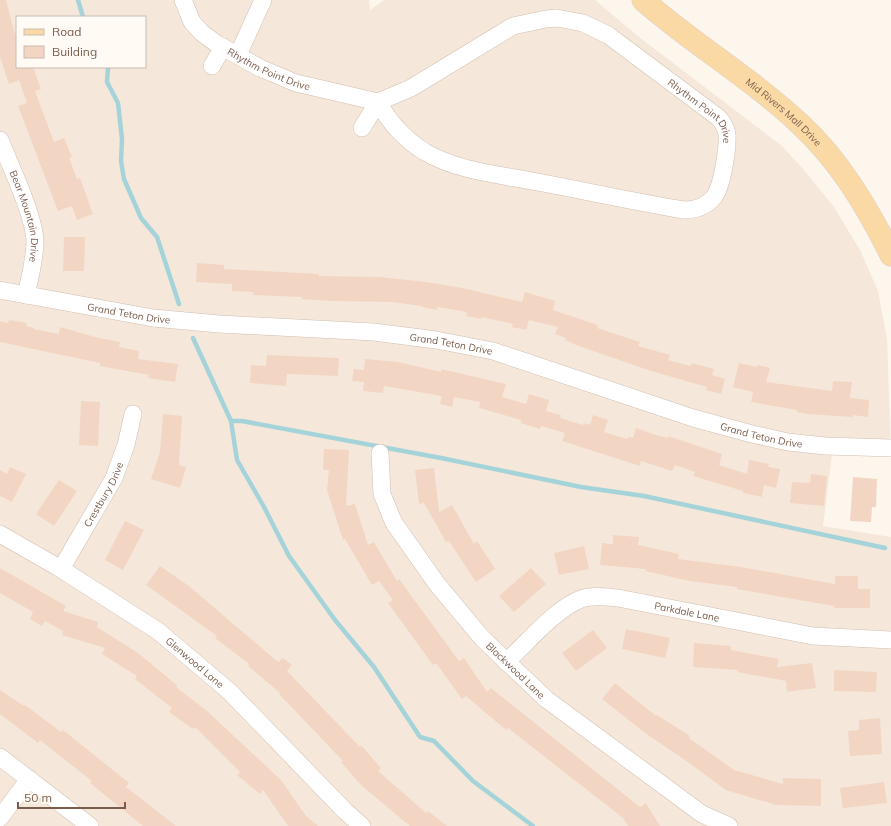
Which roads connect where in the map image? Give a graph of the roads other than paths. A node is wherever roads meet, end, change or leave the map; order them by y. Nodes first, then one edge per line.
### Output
1 (183, 0) edge
2 (263, 0) edge
3 (643, 0) edge
4 (223, 47) junction
5 (238, 55) junction
6 (212, 66) dead end
7 (378, 102) junction
8 (362, 128) dead end
9 (0, 140) edge
10 (891, 255) edge
11 (0, 290) edge
12 (26, 295) junction
13 (132, 414) dead end
14 (891, 448) edge
15 (380, 453) dead end
16 (0, 534) edge
17 (61, 569) junction
18 (891, 640) edge
19 (506, 662) junction
20 (0, 757) edge
21 (29, 779) junction
22 (0, 818) edge
23 (90, 826) edge
24 (362, 826) edge
25 (729, 826) edge

1 - 4 street, Rhythm Point Drive
2 - 5 street
3 - 10 main road, Mid Rivers Mall Drive
4 - 5 street, Rhythm Point Drive
4 - 6 street
5 - 7 street, Rhythm Point Drive
7 - 7 street, Rhythm Point Drive
7 - 8 street
9 - 12 street, Bear Mountain Drive
11 - 12 street, Grand Teton Drive
12 - 14 street, Grand Teton Drive
13 - 17 street, Crestbury Drive
15 - 19 street, Blackwood Lane
16 - 17 street, Glenwood Lane
17 - 24 street, Glenwood Lane
18 - 19 street, Parkdale Lane
19 - 25 street, Blackwood Lane
20 - 21 street
21 - 22 street
21 - 23 street

